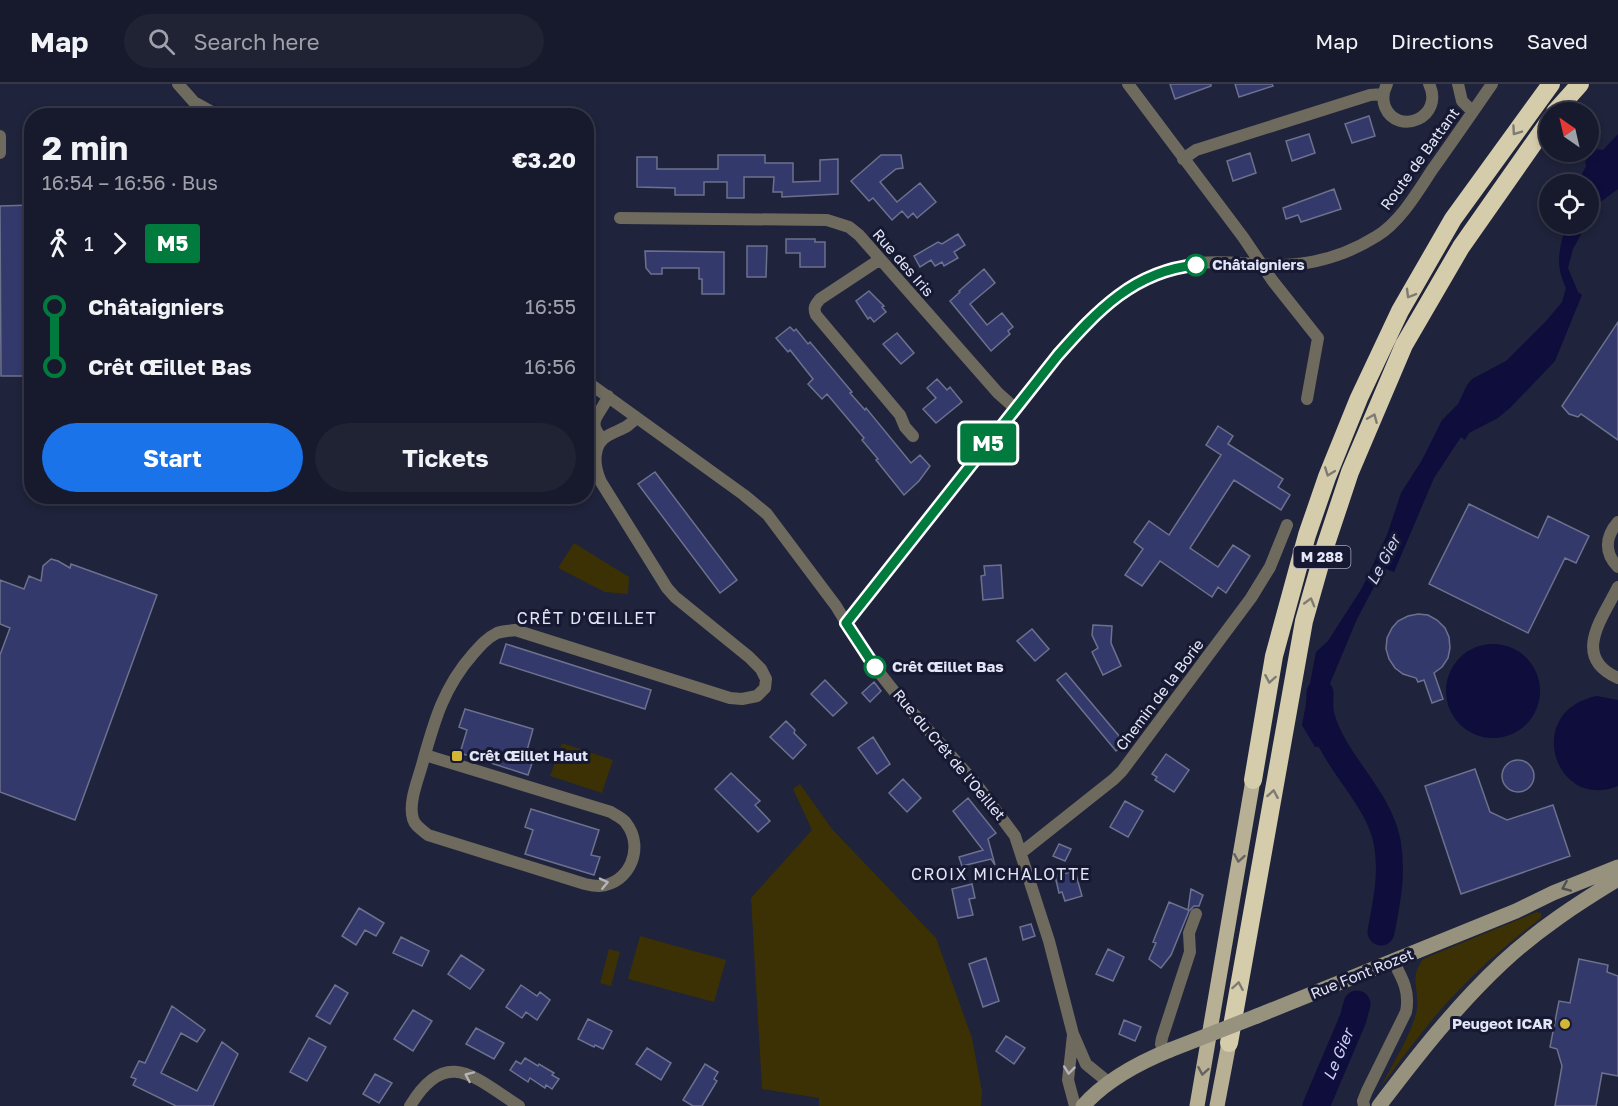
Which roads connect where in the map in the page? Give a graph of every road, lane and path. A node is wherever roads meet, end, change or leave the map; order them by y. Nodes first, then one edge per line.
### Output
1 (178, 84) edge
2 (1128, 84) edge
3 (1429, 84) edge
4 (1458, 84) edge
5 (1492, 84) edge
6 (1551, 84) edge
7 (1580, 84) edge
8 (1385, 89) edge
9 (1565, 102) edge
10 (205, 108) edge
11 (1473, 112) junction
12 (0, 136) edge
13 (1539, 136) edge
14 (0, 153) edge
15 (1183, 159) junction
16 (620, 218) dead end
17 (879, 260) junction
18 (1262, 264) junction
19 (594, 386) edge
20 (608, 396) junction
21 (1307, 399) dead end
22 (1016, 409) junction
23 (636, 417) junction
24 (913, 436) dead end
25 (603, 439) junction
26 (1618, 522) edge
27 (1287, 525) dead end
28 (1618, 567) edge
29 (1618, 587) edge
30 (846, 623) junction
31 (1618, 678) edge
32 (425, 755) junction
33 (1253, 780) joint
34 (1022, 852) junction
35 (1618, 867) edge
36 (1618, 879) edge
37 (1516, 911) junction
38 (1196, 914) dead end
39 (1559, 916) junction
40 (1393, 961) junction
41 (1073, 1034) junction
42 (1229, 1043) joint
43 (1167, 1052) junction
44 (1108, 1082) junction
45 (410, 1106) edge
46 (519, 1106) edge
47 (1075, 1106) edge
48 (1083, 1106) edge
49 (1197, 1106) edge
50 (1219, 1106) edge
51 (1364, 1106) edge
52 (1379, 1106) edge

1 - 10 street
2 - 15 street
3 - 8 street
4 - 11 street
5 - 11 street, Route de Battant
6 -> 33 highway, M 288
7 - 9 highway
8 - 15 street
11 - 18 street, Route de Battant
12 - 14 street
42 -> 13 highway, M 288
15 - 18 street
16 - 17 street, Rue des Iris
17 - 22 street, Rue des Iris
17 - 24 street
18 - 21 street
18 - 22 street, Route de Battant
19 - 20 street, Rue du Crêt de l'Oeillet
20 - 23 street, Rue du Crêt de l'Oeillet
20 - 25 street
22 - 30 street, Route de Battant
23 - 25 street
23 - 30 street, Rue du Crêt de l'Oeillet
25 - 32 street
26 - 28 street
27 - 34 street, Chemin de la Borie
29 - 31 street
30 - 34 street, Rue du Crêt de l'Oeillet
32 -> 32 street
33 -> 49 main road, M 288
34 - 41 street, Rue du Crêt de l'Oeillet
35 -> 37 main road, Rue Font Rozet
36 - 39 main road
37 - 39 main road
37 - 40 main road, Rue Font Rozet
38 - 43 street
39 - 52 main road
40 - 43 main road, Rue Font Rozet, bridge
40 - 51 street
41 - 44 street
41 -> 47 street
42 - 50 main road
43 - 44 main road, Rue Font Rozet
44 - 48 main road
46 -> 45 street

